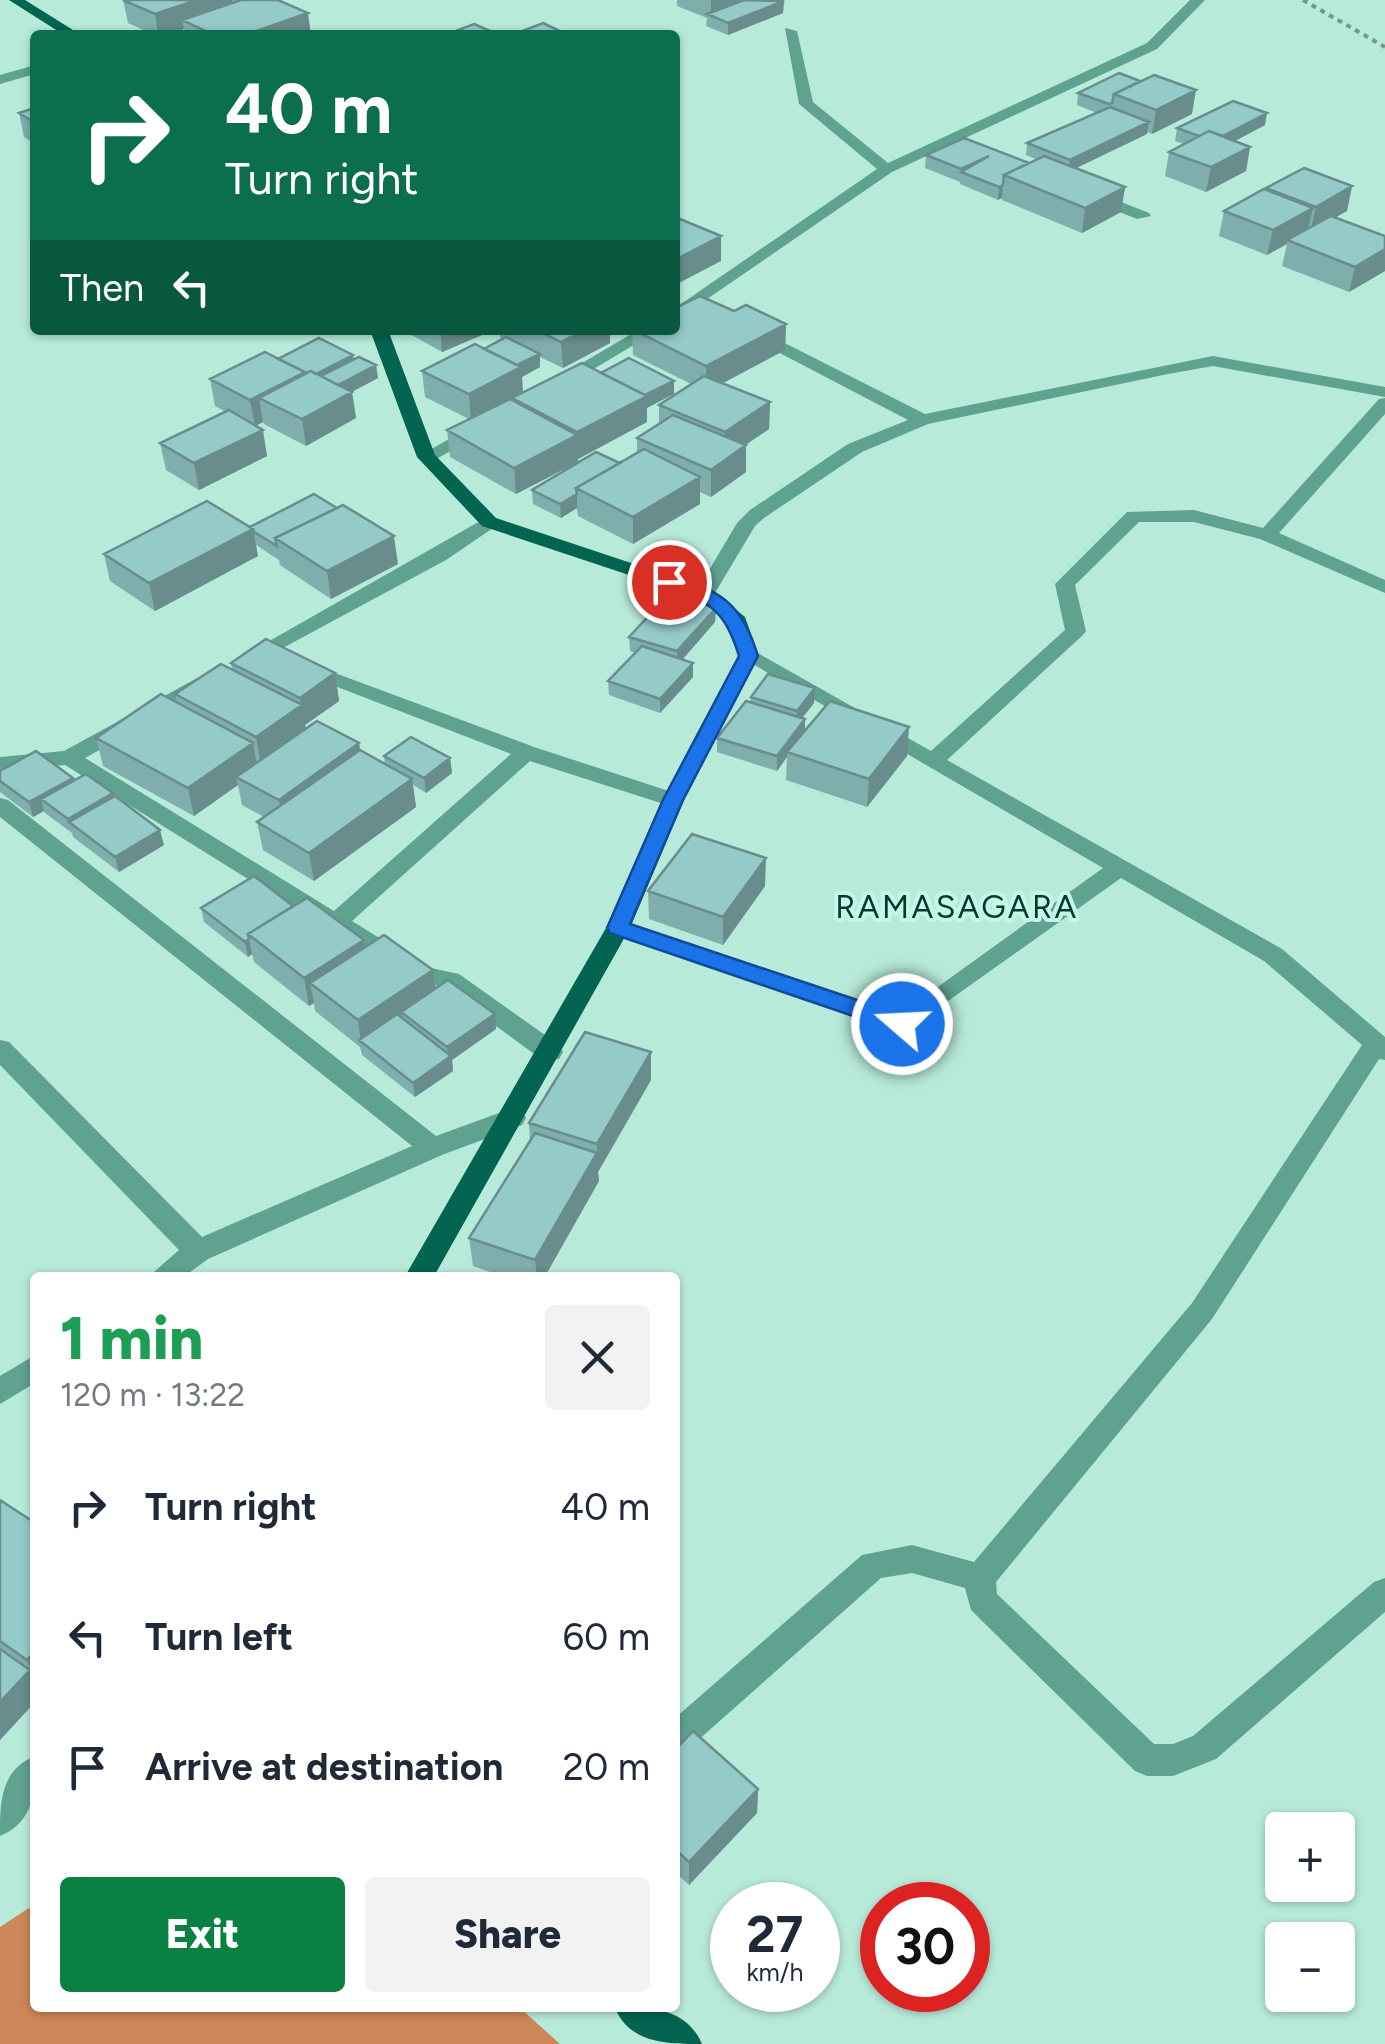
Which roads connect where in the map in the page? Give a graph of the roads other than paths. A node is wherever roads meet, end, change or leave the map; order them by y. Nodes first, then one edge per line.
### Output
1 (16, 0) edge
2 (1198, 0) edge
3 (66, 30) edge
4 (790, 31) dead end
5 (30, 71) edge
6 (0, 80) edge
7 (948, 140) junction
8 (966, 147) edge
9 (886, 169) junction
10 (1072, 188) edge
11 (1142, 216) dead end
12 (697, 304) junction
13 (680, 313) edge
14 (381, 335) edge
15 (641, 335) edge
16 (547, 388) edge
17 (1385, 392) edge
18 (1385, 402) edge
19 (495, 418) edge
20 (923, 420) junction
21 (426, 457) junction
22 (488, 522) junction
23 (1267, 535) junction
24 (1385, 587) edge
25 (705, 594) junction
26 (261, 652) junction
27 (749, 656) junction
28 (526, 752) junction
29 (69, 758) junction
30 (934, 760) junction
31 (34, 761) junction
32 (0, 764) edge
33 (0, 780) edge
34 (673, 800) junction
35 (0, 805) edge
36 (1121, 867) junction
37 (335, 923) junction
38 (618, 928) junction
39 (1380, 1048) edge
40 (0, 1049) edge
41 (550, 1052) junction
42 (513, 1118) junction
43 (433, 1148) junction
44 (198, 1251) junction
45 (169, 1272) edge
46 (422, 1272) edge
47 (30, 1371) edge
48 (0, 1392) edge
49 (980, 1578) junction
50 (1385, 1592) edge
51 (680, 1736) edge
52 (30, 1779) edge
53 (0, 1819) edge
54 (639, 2012) edge
55 (684, 2044) edge

1 - 3 main road
2 - 7 street
4 - 9 street
5 - 6 street
7 - 8 street
7 - 9 street
9 - 12 street
10 - 11 street
12 - 13 street
12 - 20 street
14 - 21 main road
15 - 16 street
17 - 20 street
18 - 23 street
19 - 21 street
20 - 25 street
21 - 22 main road
22 - 25 main road
22 - 26 street
23 - 24 street
23 - 30 street
25 - 27 main road
26 - 28 street
26 - 29 street
27 - 30 street
27 - 34 main road
28 - 34 street
28 - 37 street
29 - 31 street
29 - 37 street
30 - 36 street
31 - 32 street
31 - 33 street
34 - 38 main road
35 - 43 street
36 - 38 street
36 - 39 street
37 - 41 street
38 - 41 main road
39 - 49 street
40 - 44 street
41 - 42 main road
42 - 43 street
42 - 46 main road
43 - 44 street
44 - 45 street
47 - 48 street
49 - 50 street
49 - 51 street
52 - 53 street
54 - 55 main road

